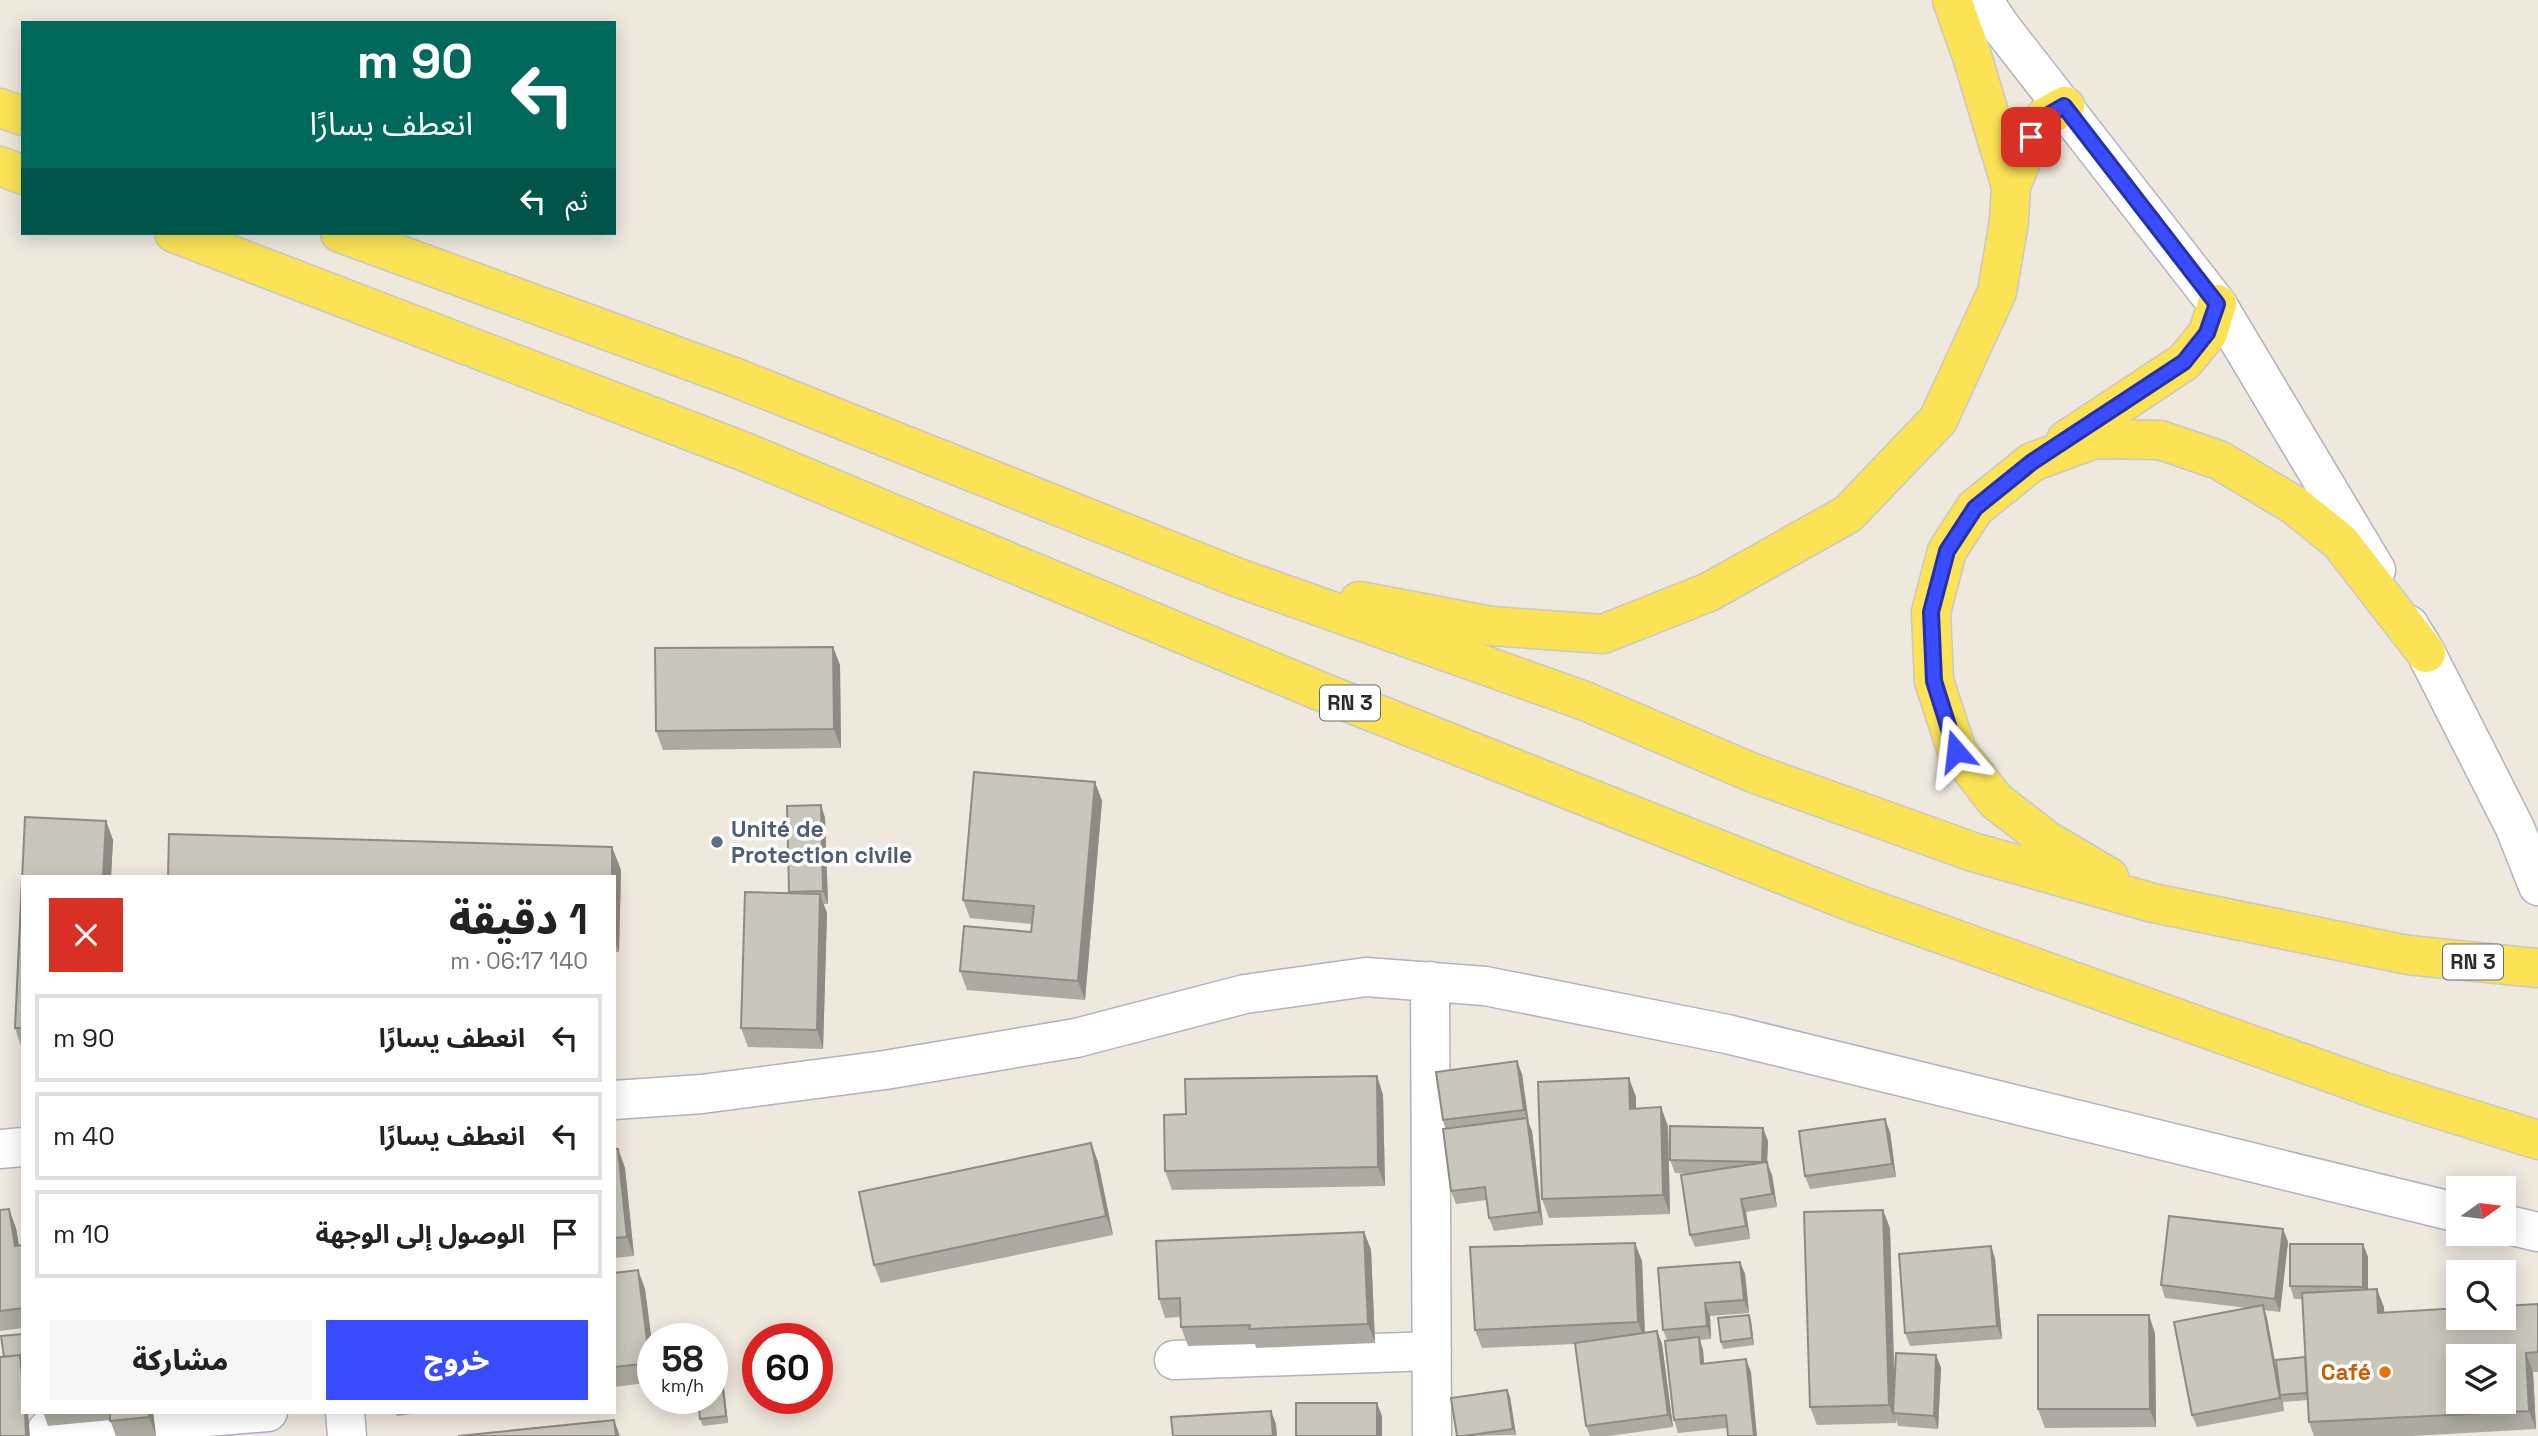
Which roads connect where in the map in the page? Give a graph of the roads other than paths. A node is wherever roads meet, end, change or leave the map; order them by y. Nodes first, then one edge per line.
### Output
1 (1952, 0) edge
2 (1983, 0) edge
3 (2064, 106) junction
4 (0, 108) edge
5 (21, 115) edge
6 (0, 166) edge
7 (21, 174) edge
8 (2011, 186) junction
9 (179, 235) edge
10 (345, 235) edge
11 (2217, 304) junction
12 (2032, 462) junction
13 (1236, 577) junction
14 (2426, 653) junction
15 (2538, 886) edge
16 (2153, 904) junction
17 (2538, 968) edge
18 (1430, 982) junction
19 (616, 1100) edge
20 (2538, 1140) edge
21 (21, 1147) edge
22 (0, 1149) edge
23 (2446, 1210) edge
24 (2516, 1227) edge
25 (2538, 1232) edge
26 (1432, 1351) junction
27 (1174, 1360) dead end
28 (259, 1414) edge
29 (345, 1414) edge
30 (228, 1421) edge
31 (47, 1430) dead end
32 (347, 1436) edge
33 (1432, 1436) edge

1 - 8 main road
2 - 3 street
3 - 8 main road
3 - 11 street
4 - 5 main road
6 - 7 main road
8 - 13 main road
9 - 20 main road, RN 3
10 - 13 main road, RN 3
11 - 12 main road
11 - 14 street
12 - 14 main road
12 - 16 main road
13 - 16 main road, RN 3
14 - 15 street
16 - 17 main road, RN 3
18 - 19 street
18 - 23 street
18 - 26 street
21 - 22 street
24 - 25 street
26 - 27 street
26 - 33 street
28 - 30 street
29 - 32 street
30 - 31 street

